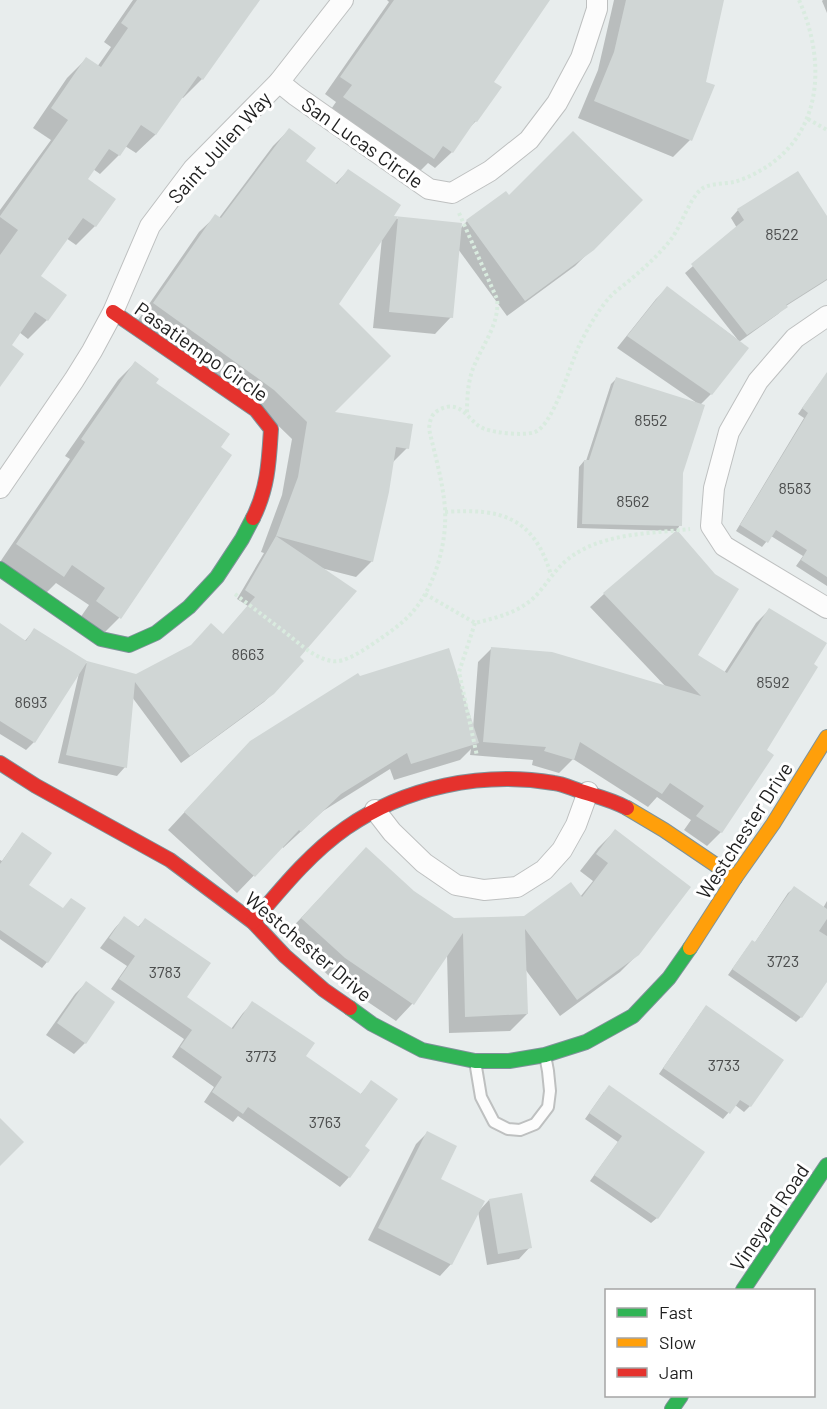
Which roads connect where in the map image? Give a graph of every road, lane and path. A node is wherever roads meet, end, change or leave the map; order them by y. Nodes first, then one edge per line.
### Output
1 (343, 0) edge
2 (597, 0) edge
3 (800, 0) edge
4 (279, 82) junction
5 (808, 119) junction
6 (827, 130) edge
7 (452, 193) junction
8 (113, 312) junction
9 (827, 316) edge
10 (466, 413) junction
11 (0, 488) edge
12 (445, 512) junction
13 (711, 526) junction
14 (0, 569) edge
15 (551, 576) junction
16 (217, 577) junction
17 (425, 594) junction
18 (827, 608) edge
19 (475, 623) junction
20 (827, 737) edge
21 (0, 763) edge
22 (482, 780) junction
23 (588, 792) junction
24 (375, 810) junction
25 (735, 878) junction
26 (253, 922) junction
27 (545, 1055) junction
28 (475, 1061) junction
29 (827, 1165) edge
30 (744, 1289) edge

1 - 4 street, Saint Julien Way
2 - 7 street
3 - 5 path
4 - 7 street, San Lucas Circle
4 - 8 street, Saint Julien Way
5 - 6 path
5 - 10 path
7 - 10 path
8 - 11 street, Saint Julien Way
8 - 16 street, Pasatiempo Circle
9 - 13 street
10 - 12 path
12 - 15 path
12 - 17 path
13 - 15 path
13 - 18 street
14 - 16 street, Pasatiempo Circle
15 - 19 path
16 - 17 path
17 - 19 path
19 - 22 path
20 - 25 street, Westchester Drive
21 - 26 street, Westchester Drive
22 - 23 street
22 - 24 street
23 - 24 street
23 - 25 street
24 - 26 street
25 - 27 street, Westchester Drive
26 - 28 street, Westchester Drive
27 - 28 street, Westchester Drive
27 - 28 lane
29 - 30 street, Vineyard Road

